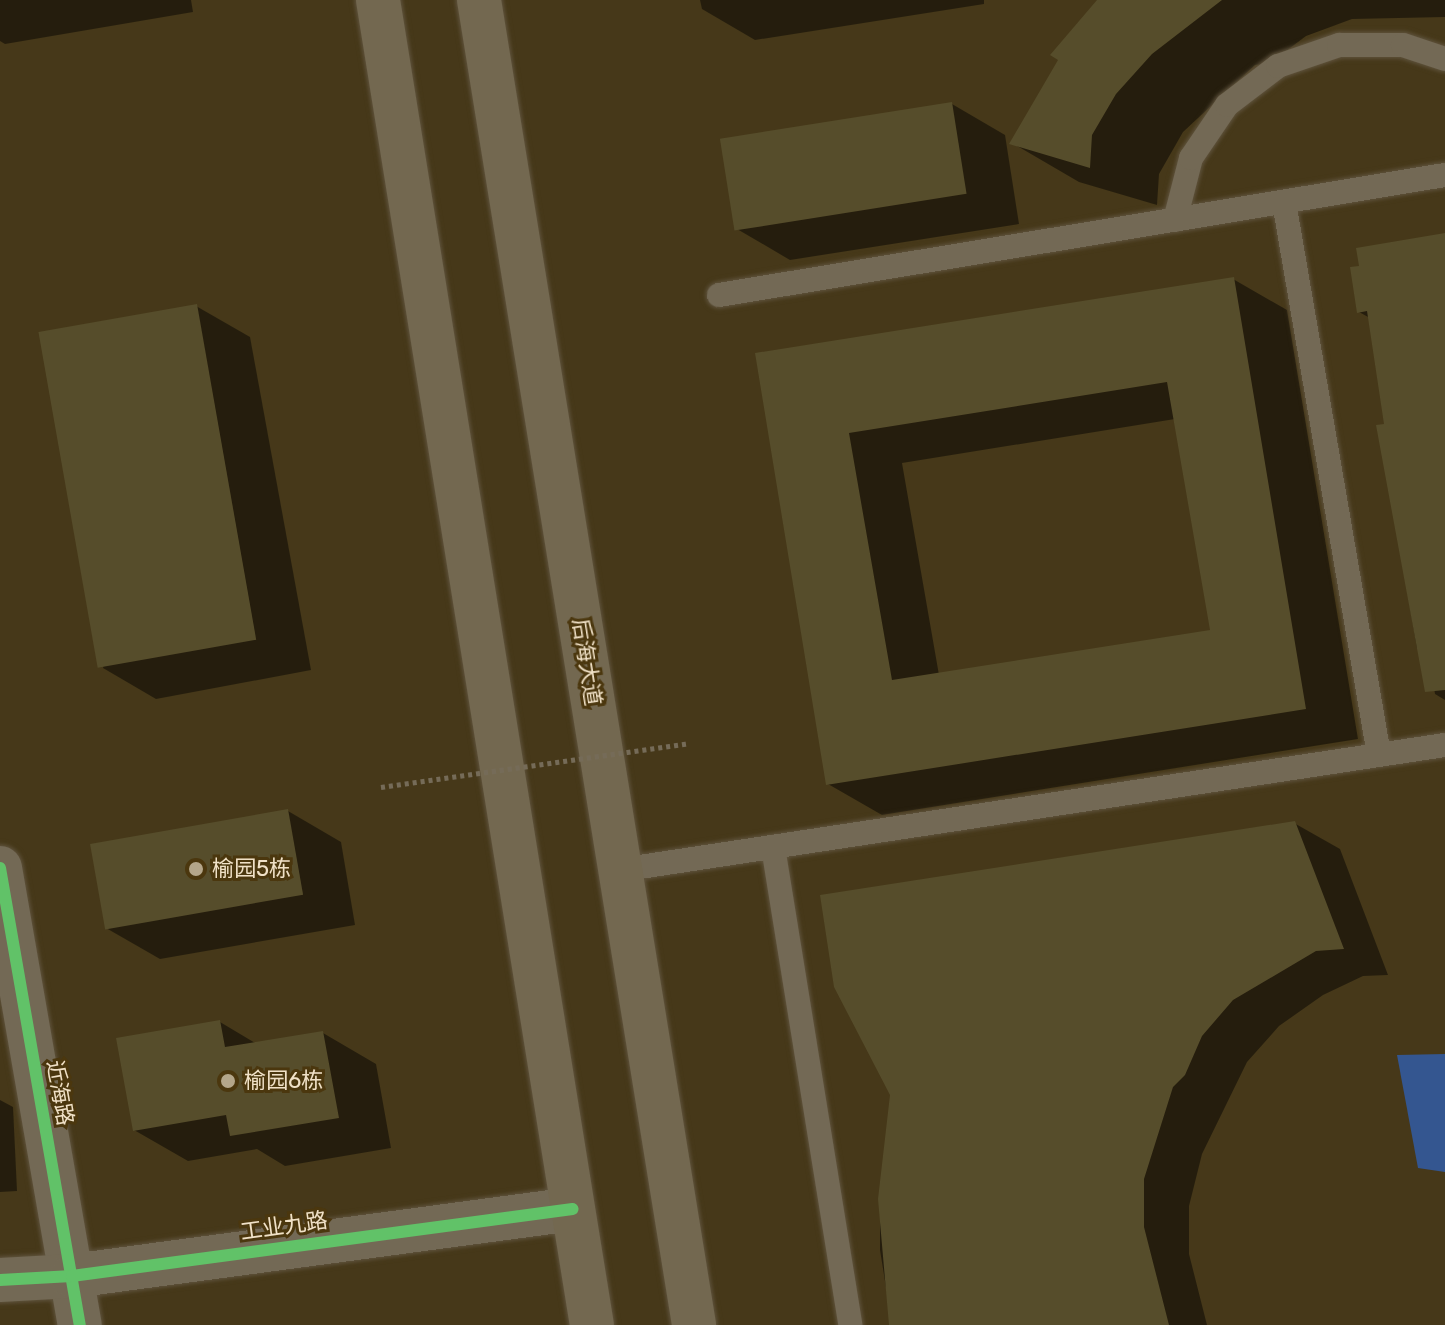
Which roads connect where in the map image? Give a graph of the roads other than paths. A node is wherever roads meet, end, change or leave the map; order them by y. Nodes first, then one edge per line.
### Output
1 (378, 0) edge
2 (479, 0) edge
3 (1445, 59) edge
4 (1445, 175) edge
5 (1284, 202) junction
6 (1175, 220) junction
7 (719, 295) dead end
8 (1445, 745) edge
9 (1379, 755) junction
10 (773, 847) junction
11 (0, 868) edge
12 (620, 870) junction
13 (573, 1209) junction
14 (72, 1276) junction
15 (0, 1280) edge
16 (80, 1325) edge
17 (592, 1325) edge
18 (694, 1325) edge
19 (850, 1325) edge

1 - 13 main road
2 - 12 main road, 后海大道
3 - 6 lane
4 - 5 lane
5 - 6 lane
5 - 9 lane
6 - 7 lane
8 - 9 lane
9 - 10 lane
10 - 12 lane
10 - 19 lane
11 - 14 street, 近海路
12 - 18 main road, 后海大道
13 - 14 street, 工业九路
13 - 17 main road
14 - 15 street, 工业九路
14 - 16 street, 近海路

